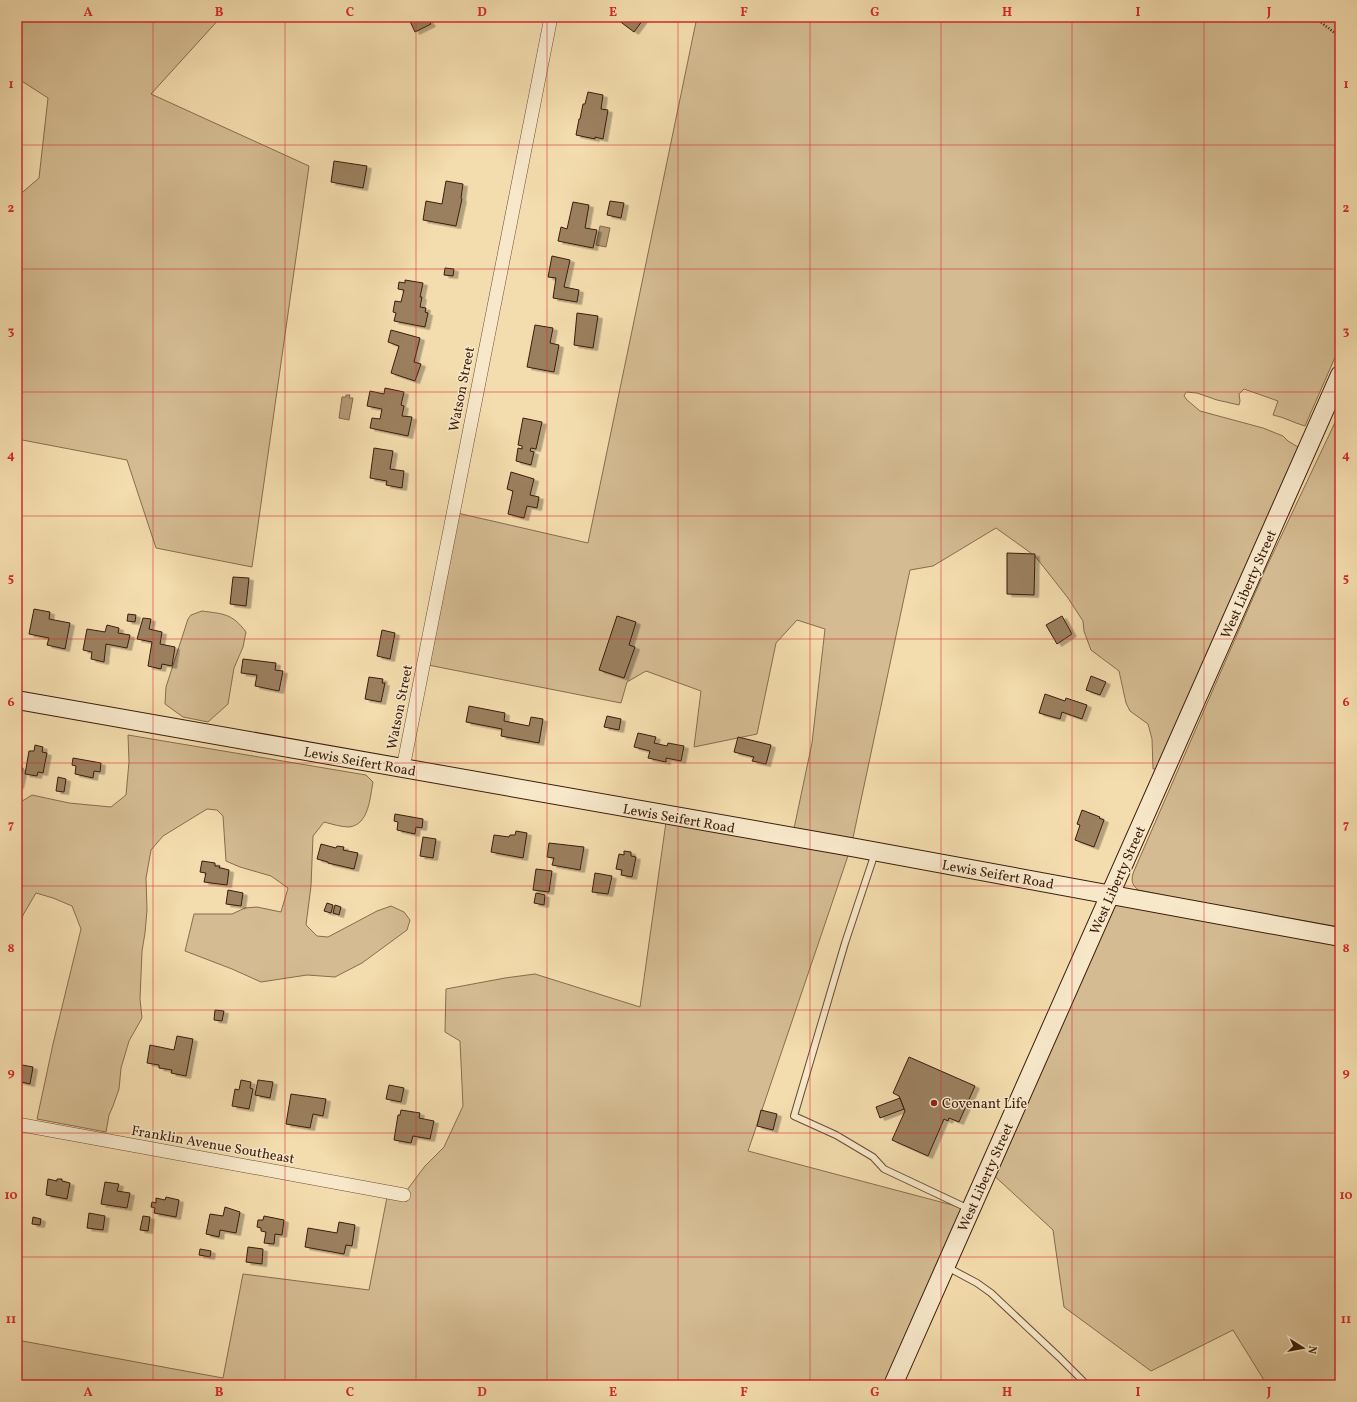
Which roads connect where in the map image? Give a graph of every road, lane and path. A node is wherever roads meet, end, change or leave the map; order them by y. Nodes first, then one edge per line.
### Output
1 (551, 17) edge
2 (1314, 17) edge
3 (1340, 36) edge
4 (1340, 375) edge
5 (17, 700) edge
6 (403, 768) junction
7 (876, 852) junction
8 (1110, 895) junction
9 (1340, 937) edge
10 (17, 1124) edge
11 (404, 1195) dead end
12 (970, 1210) junction
13 (945, 1266) junction
14 (893, 1385) edge
15 (1088, 1385) edge

1 - 6 street, Watson Street
2 - 3 path
4 - 8 street, West Liberty Street
5 - 6 street, Lewis Seifert Road
6 - 7 street, Lewis Seifert Road
7 - 8 street, Lewis Seifert Road
7 - 12 lane
8 - 9 street, Lewis Seifert Road
8 - 12 street, West Liberty Street
10 - 11 street, Franklin Avenue Southeast
12 - 13 street, West Liberty Street
13 - 14 street, West Liberty Street
13 - 15 lane

